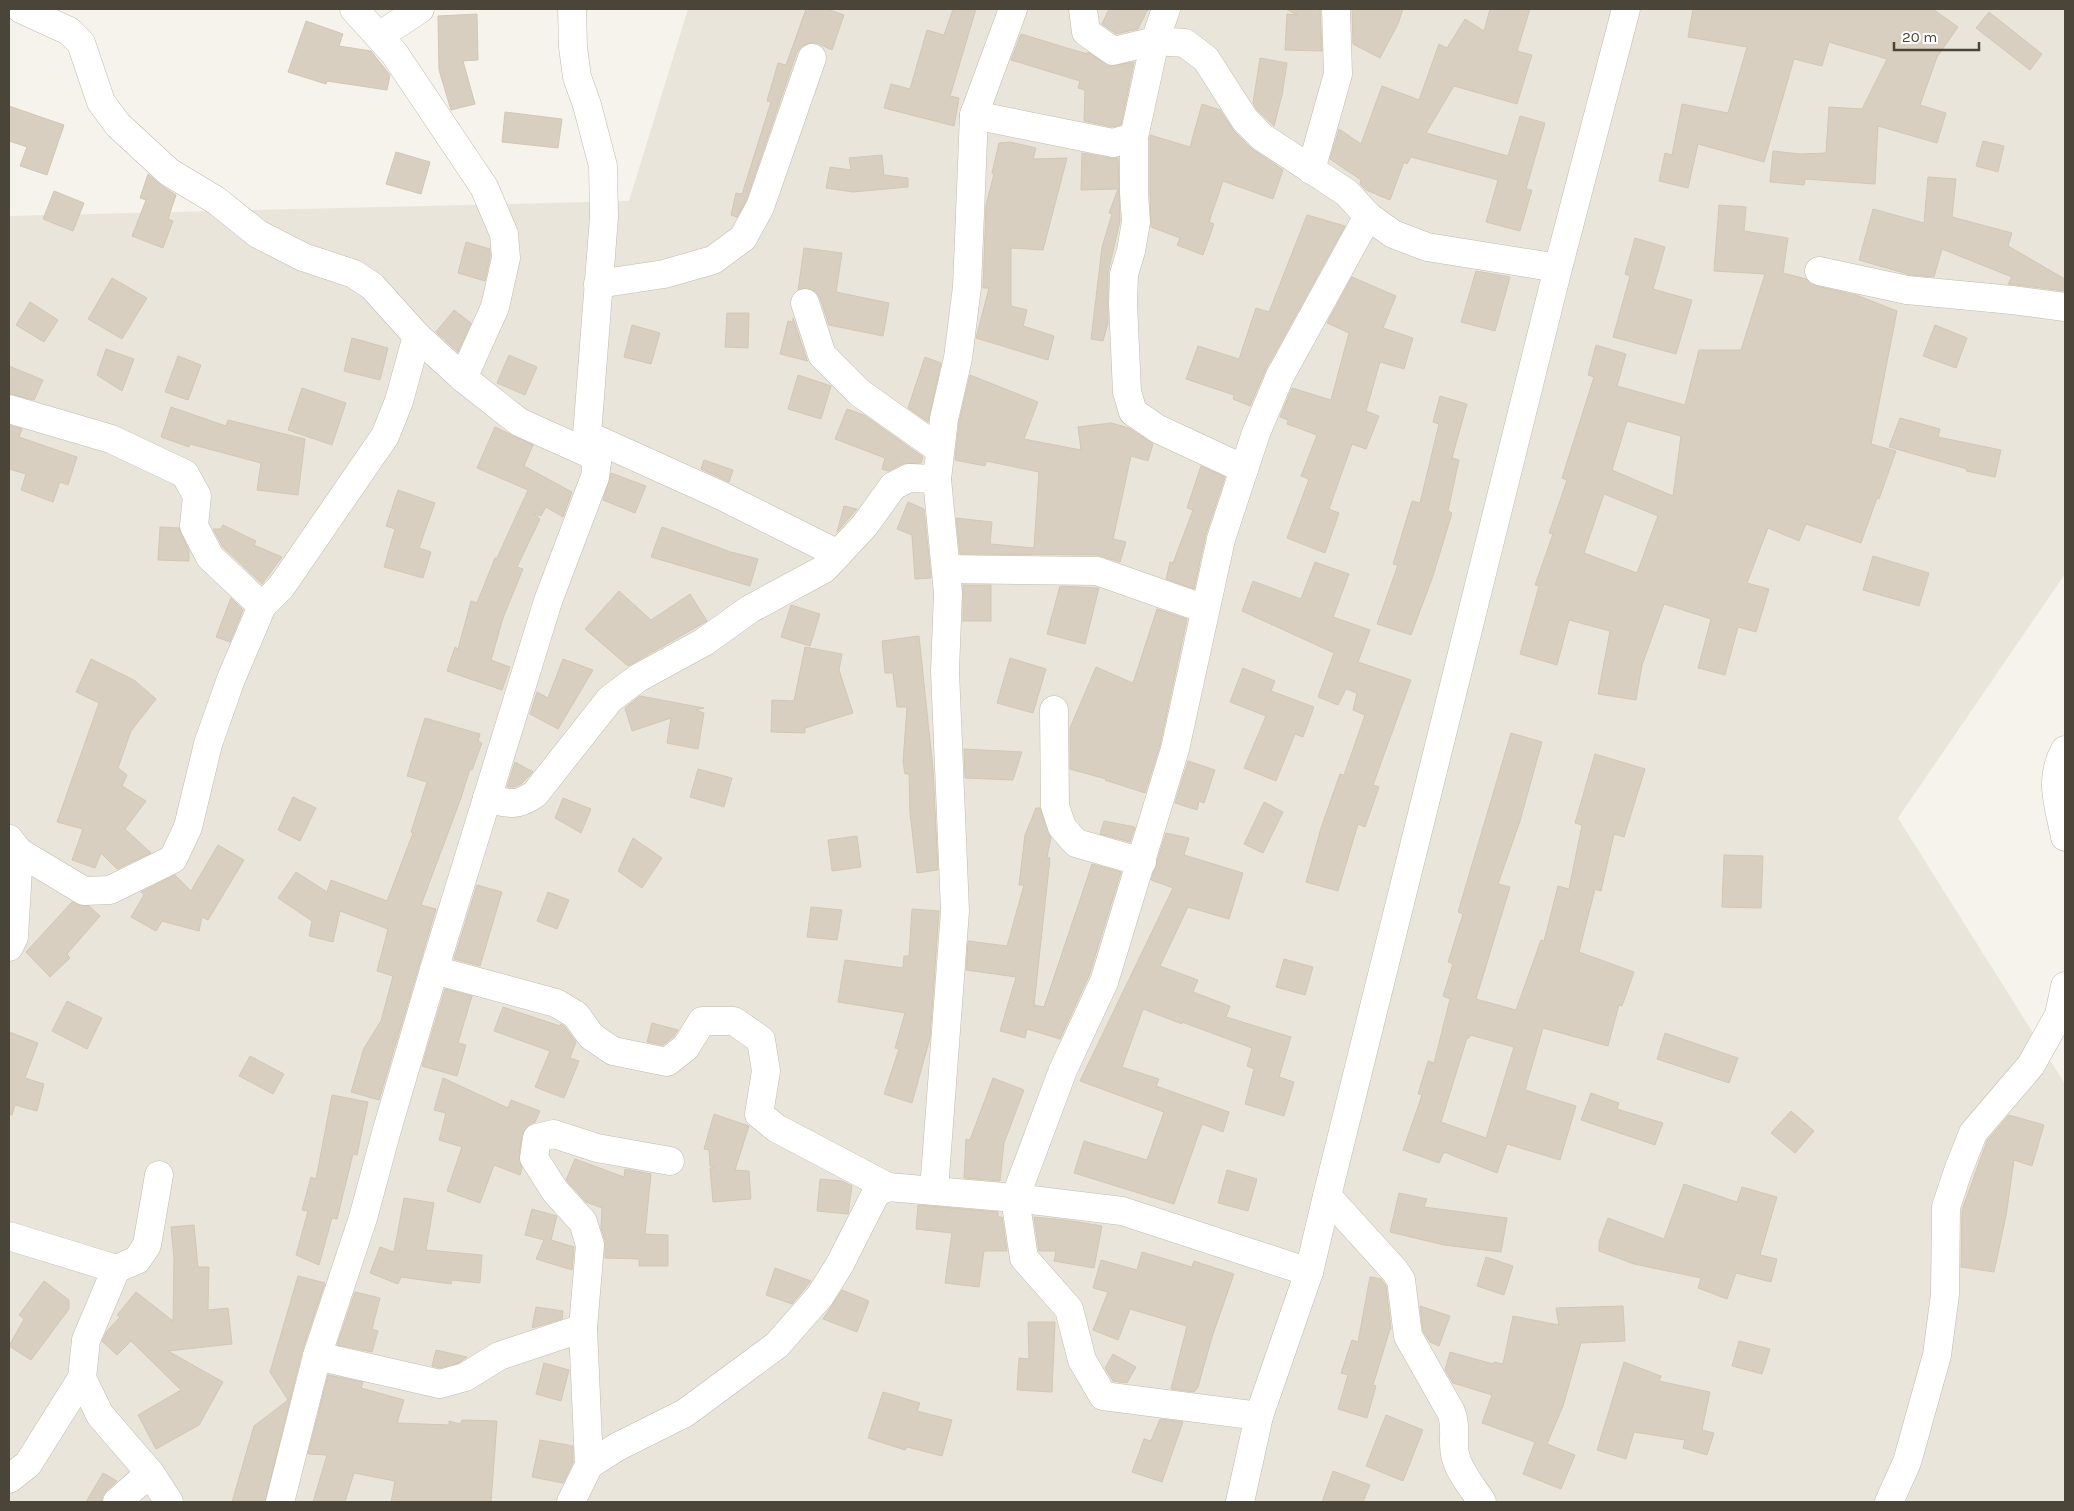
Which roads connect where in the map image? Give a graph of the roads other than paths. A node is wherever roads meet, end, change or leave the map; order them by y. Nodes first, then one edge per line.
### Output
1 (21, 9) edge
2 (354, 9) edge
3 (420, 9) edge
4 (572, 9) edge
5 (1013, 9) edge
6 (1084, 9) edge
7 (1166, 9) edge
8 (1336, 9) edge
9 (1626, 9) edge
10 (379, 36) junction
11 (1155, 41) junction
12 (812, 58) dead end
13 (974, 115) junction
14 (1134, 137) junction
15 (1311, 170) junction
16 (1368, 216) junction
17 (1558, 268) junction
18 (1819, 271) dead end
19 (598, 284) junction
20 (805, 303) dead end
21 (2065, 307) edge
22 (417, 336) junction
23 (463, 378) junction
24 (9, 409) edge
25 (587, 435) junction
26 (939, 449) junction
27 (597, 461) junction
28 (1244, 469) junction
29 (936, 479) junction
30 (838, 554) junction
31 (947, 569) junction
32 (262, 606) junction
33 (1205, 609) junction
34 (1054, 710) dead end
35 (2065, 750) edge
36 (487, 798) junction
37 (2065, 837) edge
38 (14, 846) edge
39 (1142, 862) junction
40 (9, 947) edge
41 (434, 970) junction
42 (2065, 986) edge
43 (670, 1161) dead end
44 (159, 1175) dead end
45 (888, 1187) junction
46 (934, 1190) junction
47 (1327, 1196) junction
48 (1015, 1198) junction
49 (9, 1236) edge
50 (116, 1269) junction
51 (1310, 1272) junction
52 (583, 1328) junction
53 (317, 1356) junction
54 (82, 1378) junction
55 (1259, 1416) junction
56 (590, 1465) junction
57 (150, 1473) junction
58 (9, 1479) edge
59 (283, 1501) edge
60 (117, 1502) edge
61 (169, 1502) edge
62 (571, 1502) edge
63 (1240, 1502) edge
64 (1482, 1502) edge
65 (1889, 1502) edge

1 - 22 street
2 - 10 street
3 - 10 street
4 - 19 street
5 - 13 street
6 - 11 street
7 - 11 street
8 - 15 street
9 - 17 street
10 - 23 street
11 - 14 street
11 - 15 street
12 - 19 street
13 - 14 street
13 - 26 street
14 - 28 street
15 - 16 street
16 - 17 street
16 - 28 street
17 - 47 street
18 - 21 street
19 - 25 street
20 - 26 street
22 - 23 street
22 - 32 street
23 - 27 street
24 - 32 street
25 - 27 street
25 - 30 street
26 - 29 street
27 - 36 street
28 - 33 street
29 - 30 street
29 - 31 street
30 - 36 street
31 - 33 street
31 - 46 street
32 - 38 street
33 - 39 street
34 - 39 street
35 - 37 street
36 - 41 street
38 - 40 street
39 - 48 street
41 - 45 street
41 - 53 street
42 - 65 street
43 - 52 street
44 - 50 street
45 - 46 street
45 - 56 street
46 - 48 street
47 - 51 street
47 - 64 street
48 - 51 street
48 - 55 street
49 - 50 street
50 - 54 street
51 - 55 street
52 - 53 street
52 - 56 street
53 - 59 street
54 - 57 street
54 - 58 street
55 - 63 street
56 - 62 street
57 - 60 street
57 - 61 street

